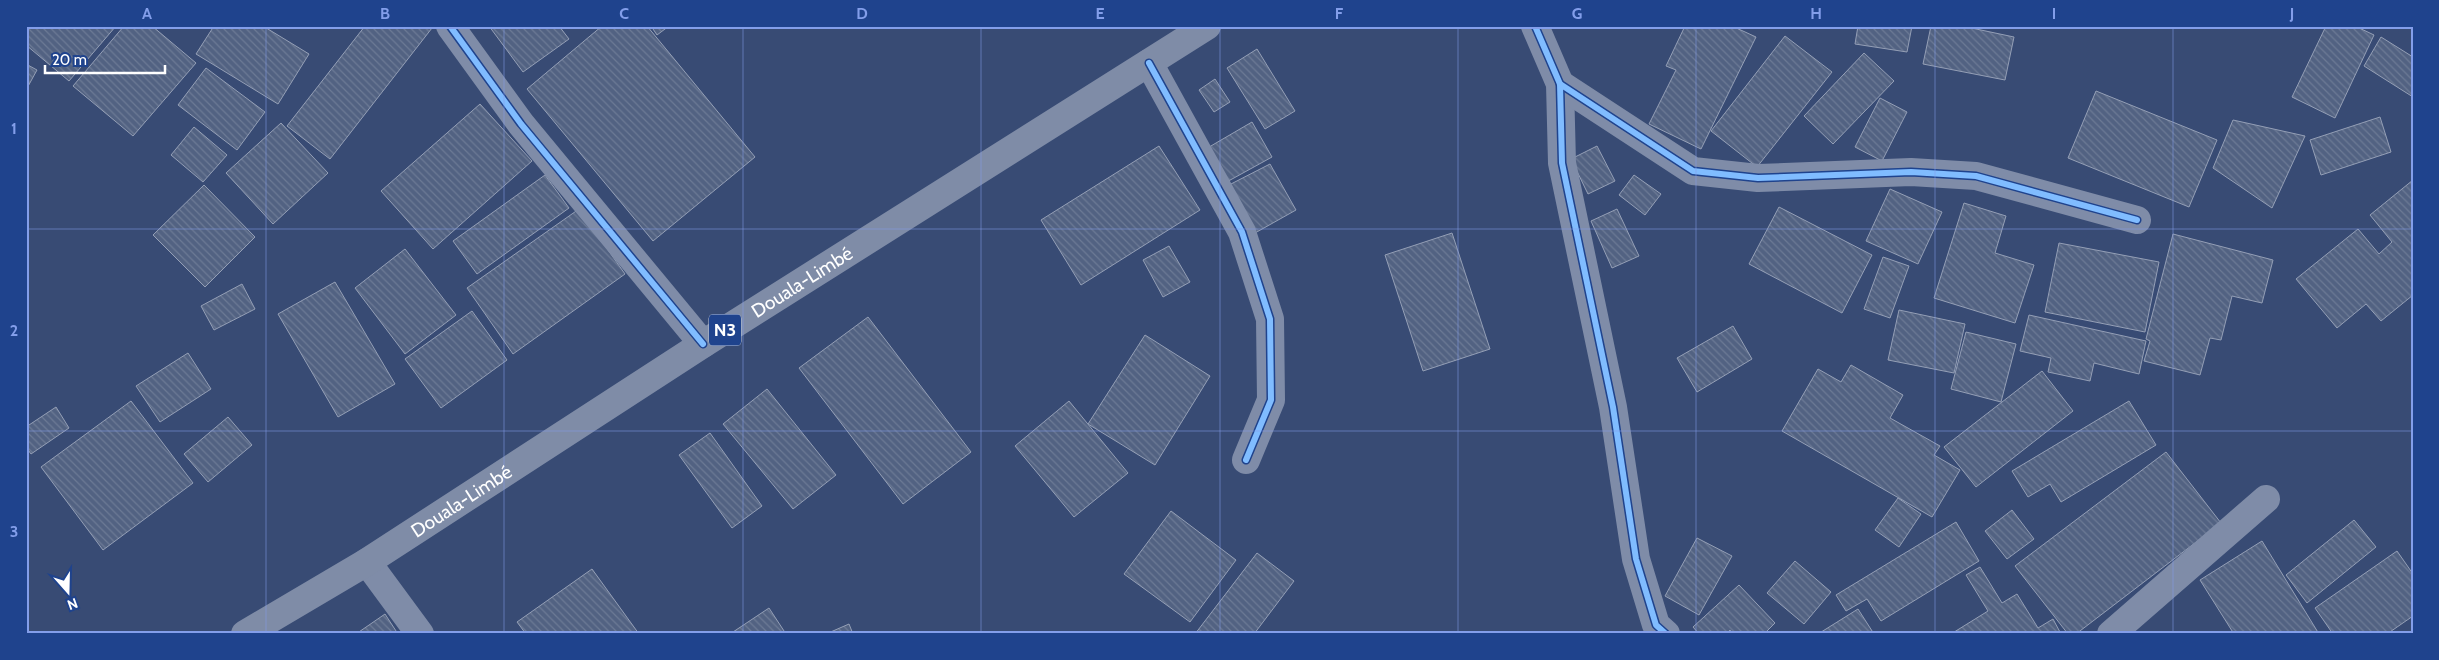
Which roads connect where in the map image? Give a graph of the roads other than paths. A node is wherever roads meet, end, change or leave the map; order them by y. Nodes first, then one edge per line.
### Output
1 (450, 26) edge
2 (1207, 26) edge
3 (1535, 26) edge
4 (1149, 63) junction
5 (1560, 84) junction
6 (2137, 220) dead end
7 (703, 344) junction
8 (1246, 460) dead end
9 (2266, 499) dead end
10 (367, 562) junction
11 (245, 634) edge
12 (420, 634) edge
13 (1666, 634) edge
14 (2111, 634) edge

1 - 7 street
2 - 4 highway, Douala-Limbé / N3
3 - 5 street
4 - 7 highway, Douala-Limbé / N3
4 - 8 street
5 - 6 street
5 - 13 street
7 - 10 highway, Douala-Limbé / N3
9 - 14 street
10 - 11 highway, Douala-Limbé / N3
10 - 12 street

